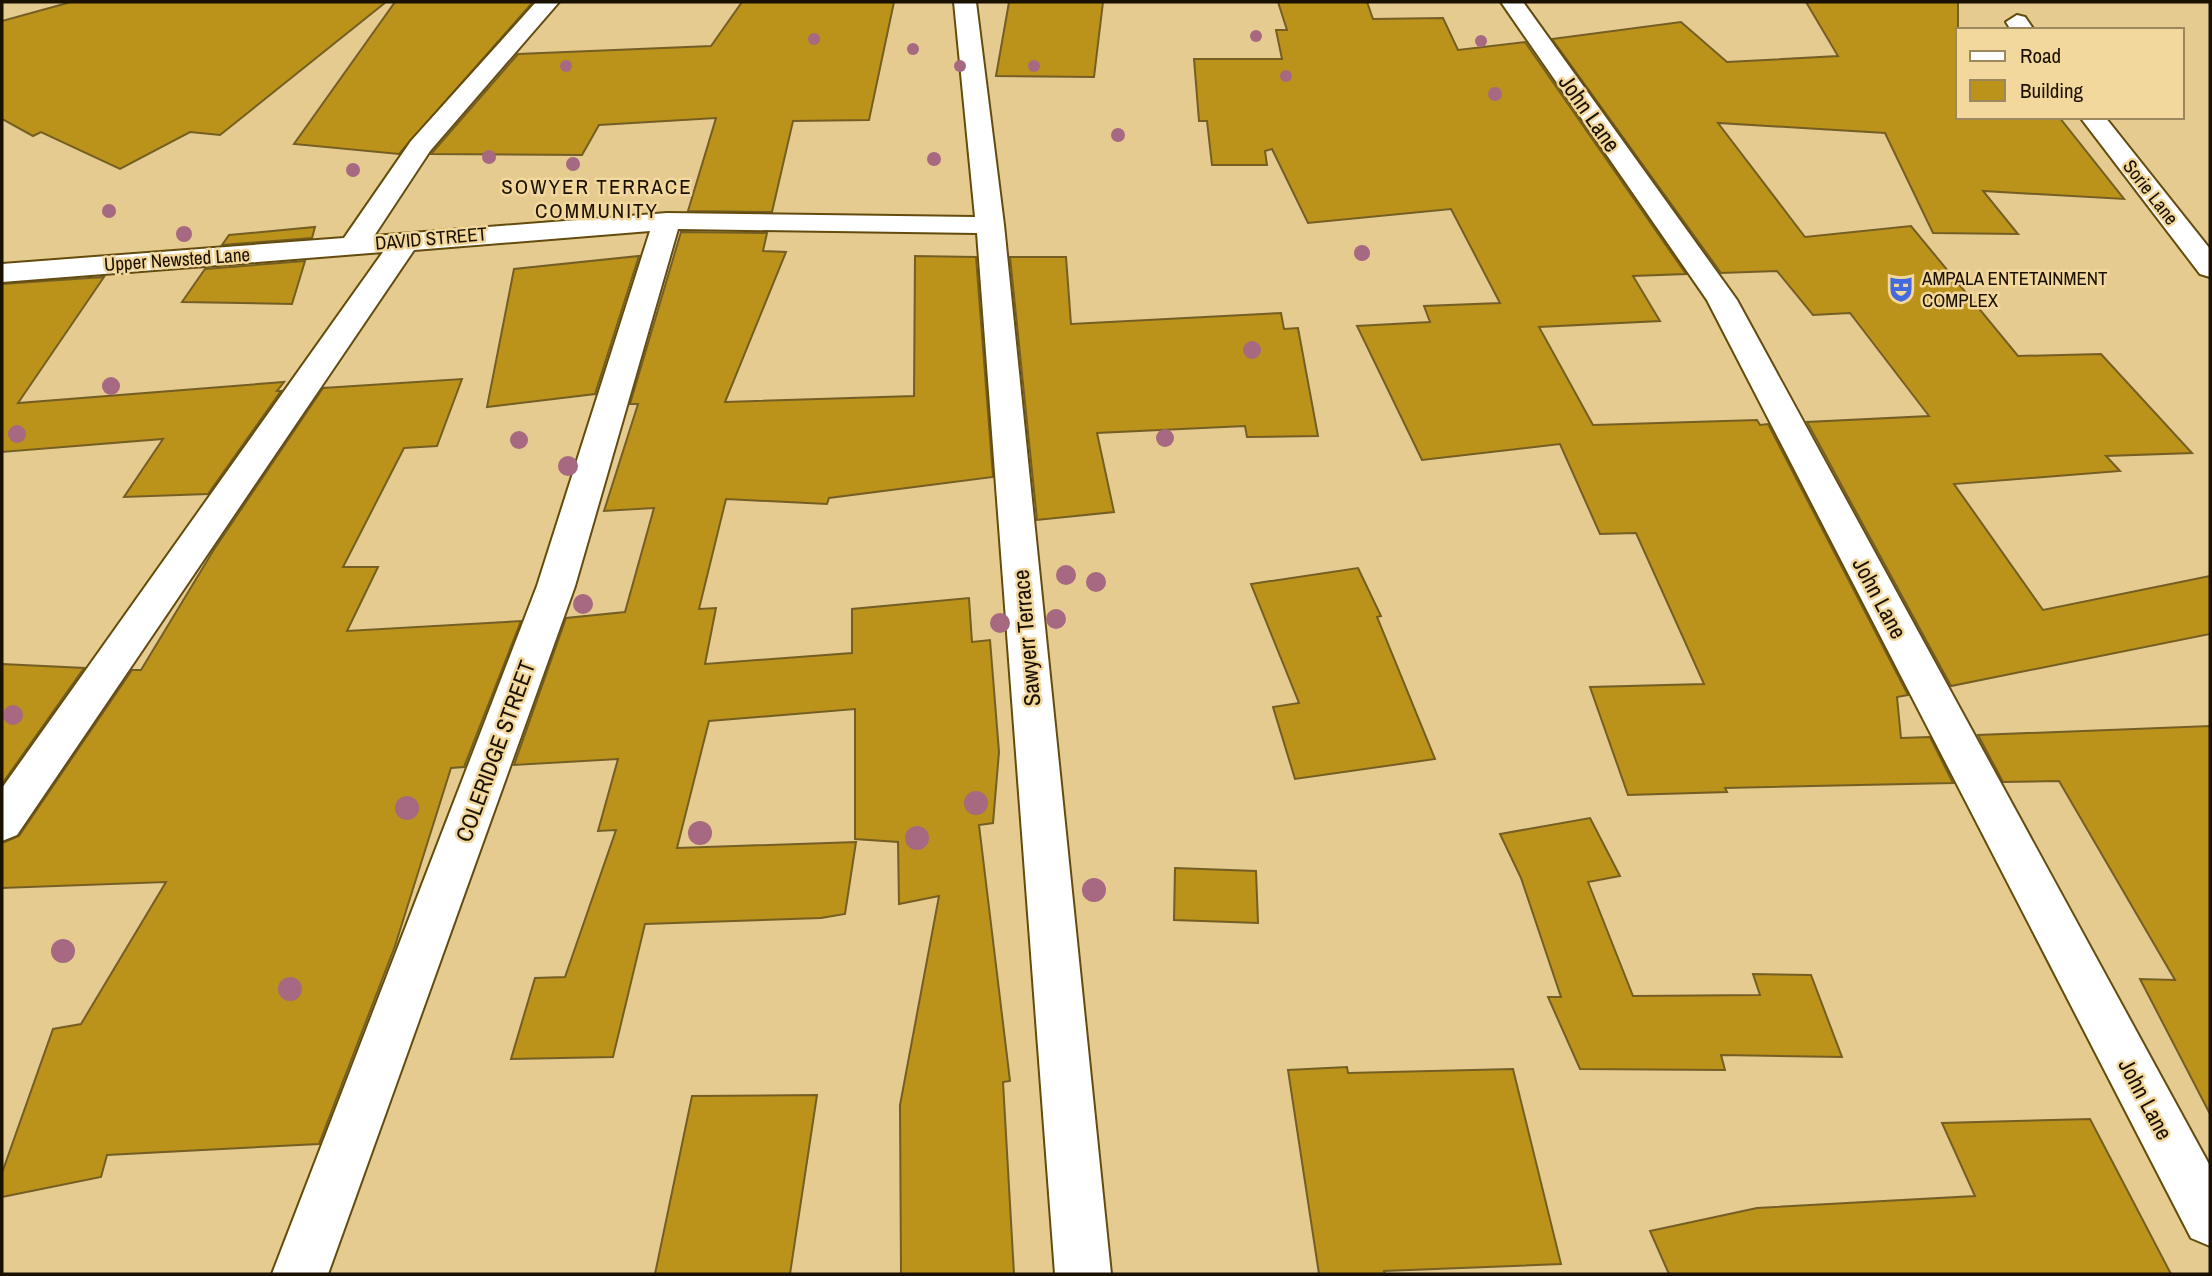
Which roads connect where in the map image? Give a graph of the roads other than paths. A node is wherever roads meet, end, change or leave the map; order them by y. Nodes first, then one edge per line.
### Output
1 (548, 2) edge
2 (965, 2) edge
3 (1512, 2) edge
4 (2094, 119) edge
5 (667, 220) junction
6 (990, 225) junction
7 (406, 240) junction
8 (353, 246) junction
9 (2210, 268) edge
10 (2, 273) edge
11 (2, 822) edge
12 (2210, 1219) edge
13 (300, 1274) edge
14 (1083, 1274) edge

1 - 8 street, DAVID STREET
2 - 6 street, Sawyerr Terrace
3 - 12 street, John Lane
4 - 9 street, Sorie Lane
5 - 6 street, DAVID STREET
5 - 7 street, DAVID STREET
5 - 13 street, COLERIDGE STREET
6 - 14 street, Sawyerr Terrace
7 - 8 street, DAVID STREET
7 - 11 street
8 - 10 street, Upper Newsted Lane

